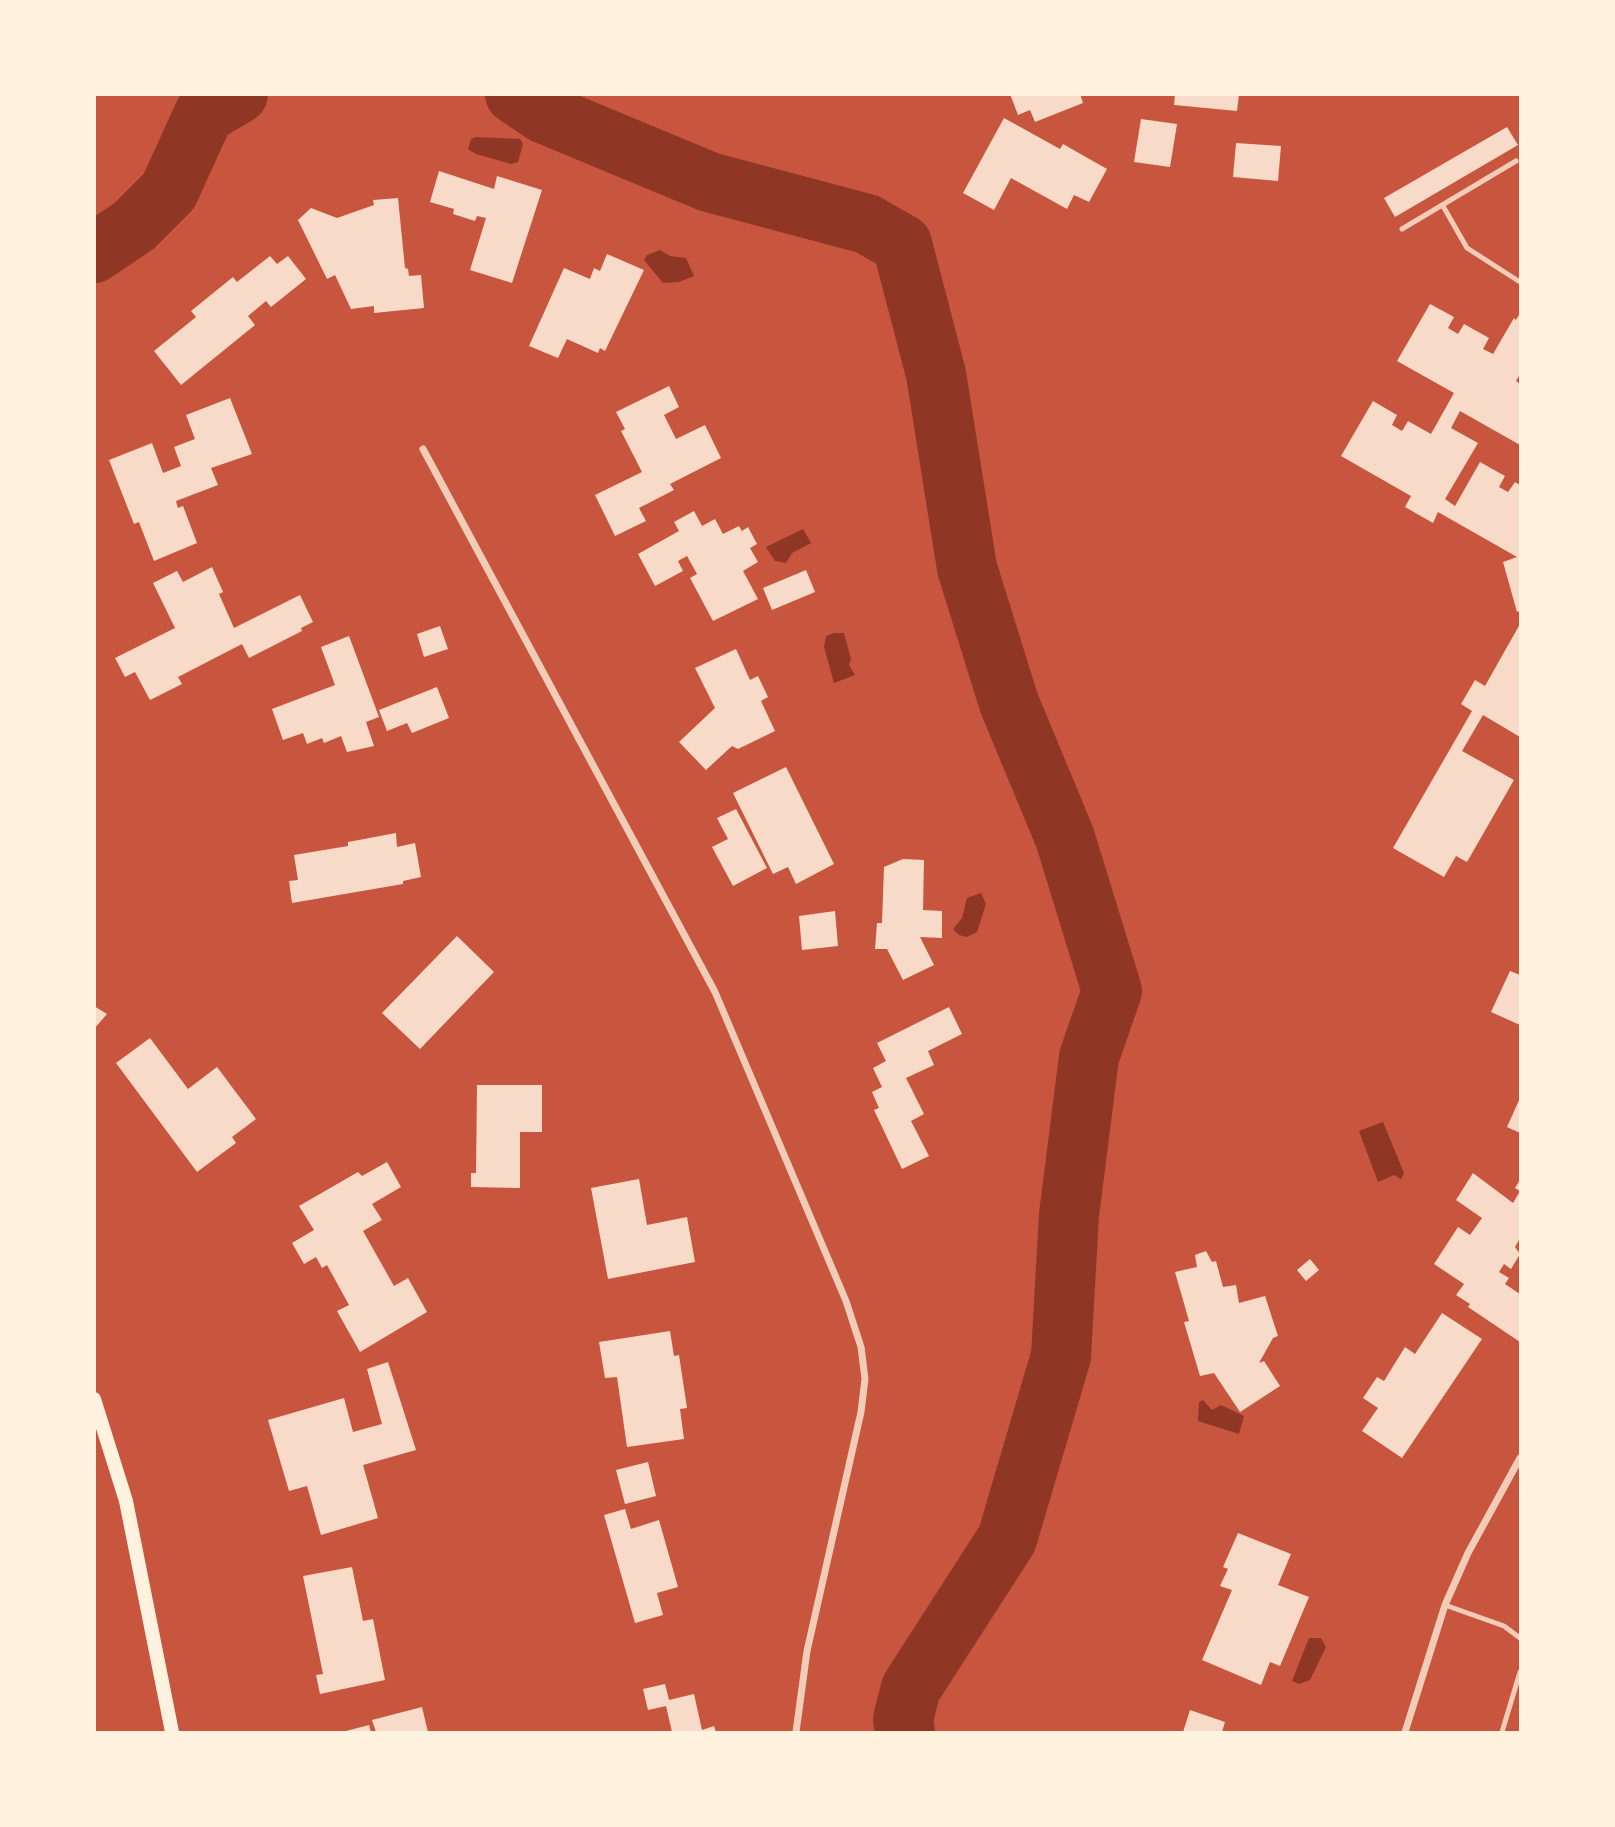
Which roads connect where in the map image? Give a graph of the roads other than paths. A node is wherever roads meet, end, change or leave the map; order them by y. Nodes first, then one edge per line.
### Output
1 (1516, 161) dead end
2 (1443, 206) junction
3 (1402, 229) dead end
4 (1521, 282) edge
5 (423, 449) dead end
6 (94, 1399) edge
7 (1521, 1458) edge
8 (1445, 1605) junction
9 (1521, 1638) edge
10 (1521, 1672) edge
11 (172, 1732) edge
12 (796, 1732) edge
13 (1405, 1732) edge
14 (1502, 1732) edge

1 - 2 lane
2 - 3 lane
2 - 4 lane
5 - 12 street
6 - 11 main road
7 - 8 street
8 - 9 lane
8 - 13 street
10 - 14 lane

